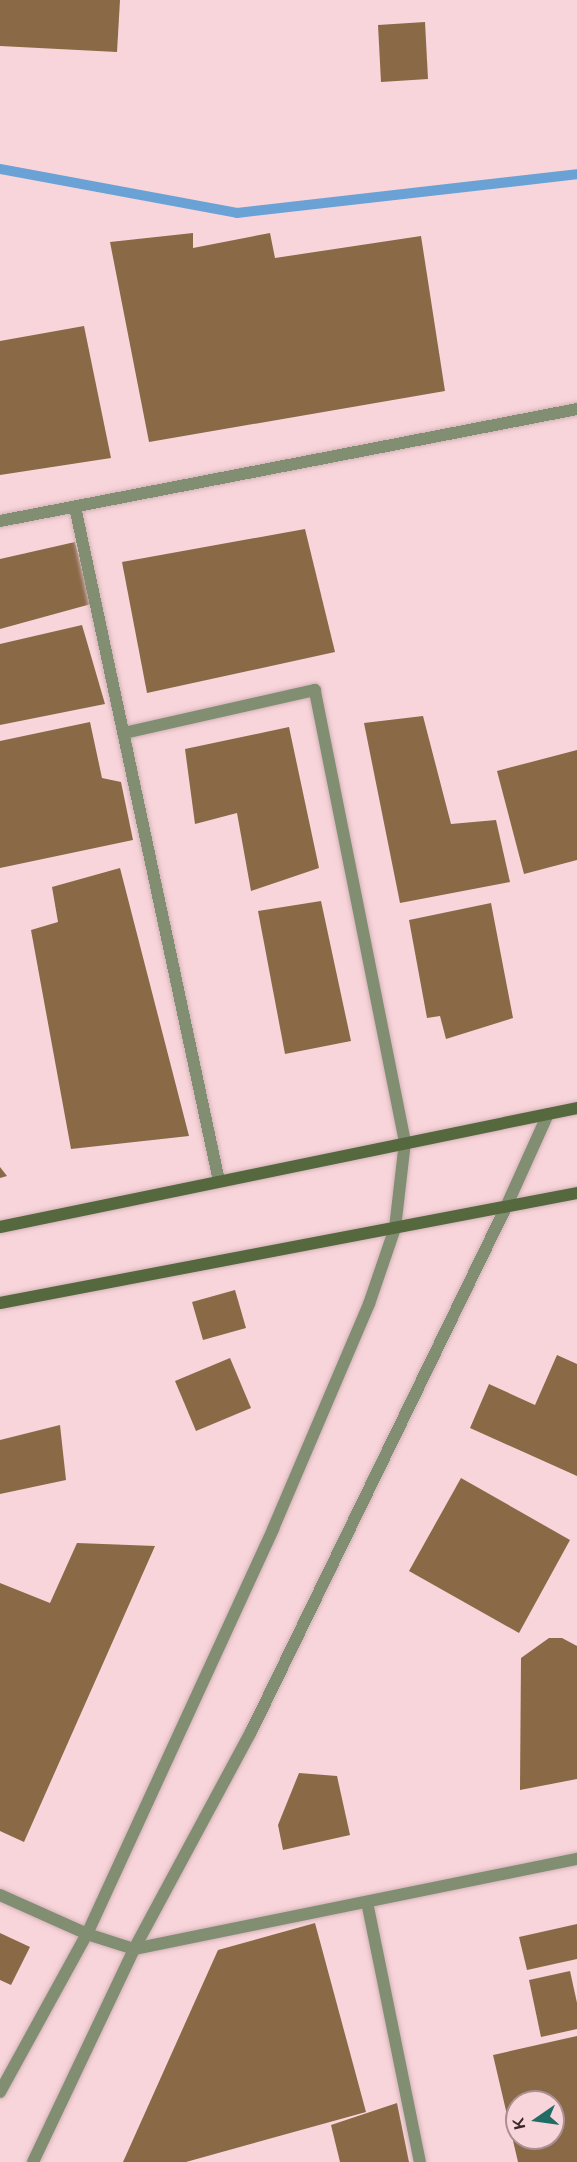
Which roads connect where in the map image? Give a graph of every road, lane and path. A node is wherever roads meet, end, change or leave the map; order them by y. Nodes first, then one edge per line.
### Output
1 (577, 410) edge
2 (75, 507) junction
3 (0, 521) edge
4 (123, 733) junction
5 (577, 1108) edge
6 (548, 1114) junction
7 (405, 1142) junction
8 (219, 1181) junction
9 (577, 1193) edge
10 (506, 1207) junction
11 (0, 1227) edge
12 (395, 1228) junction
13 (0, 1303) edge
14 (577, 1859) edge
15 (0, 1895) edge
16 (367, 1902) junction
17 (87, 1934) junction
18 (134, 1949) junction
19 (0, 2092) edge
20 (33, 2162) edge
21 (420, 2162) edge

1 - 2 street
2 - 3 street
2 - 4 street
4 - 7 street
4 - 8 street
5 - 6 main road
6 - 7 main road
6 - 10 street
7 - 8 main road
7 - 12 street
8 - 11 main road
9 - 10 main road
10 - 12 main road
10 - 18 street
12 - 13 main road
12 - 17 street
14 - 16 street
15 - 17 street
16 - 18 street
16 - 21 street
17 - 18 street
17 - 19 street
18 - 20 street

